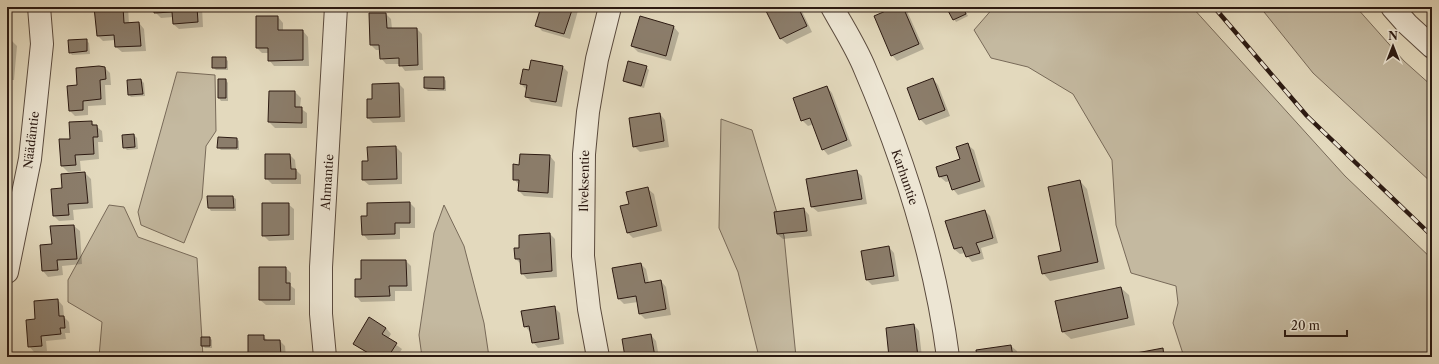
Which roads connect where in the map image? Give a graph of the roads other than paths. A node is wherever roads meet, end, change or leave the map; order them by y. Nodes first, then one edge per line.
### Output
1 (39, 7) edge
2 (336, 7) edge
3 (610, 7) edge
4 (832, 7) edge
5 (1392, 7) edge
6 (1432, 47) edge
7 (7, 272) edge
8 (325, 357) edge
9 (598, 357) edge
10 (948, 357) edge

1 - 7 street, Näädäntie
2 - 8 street, Ahmantie
3 - 9 street, Ilveksentie
4 - 10 street, Karhuntie
5 - 6 street

